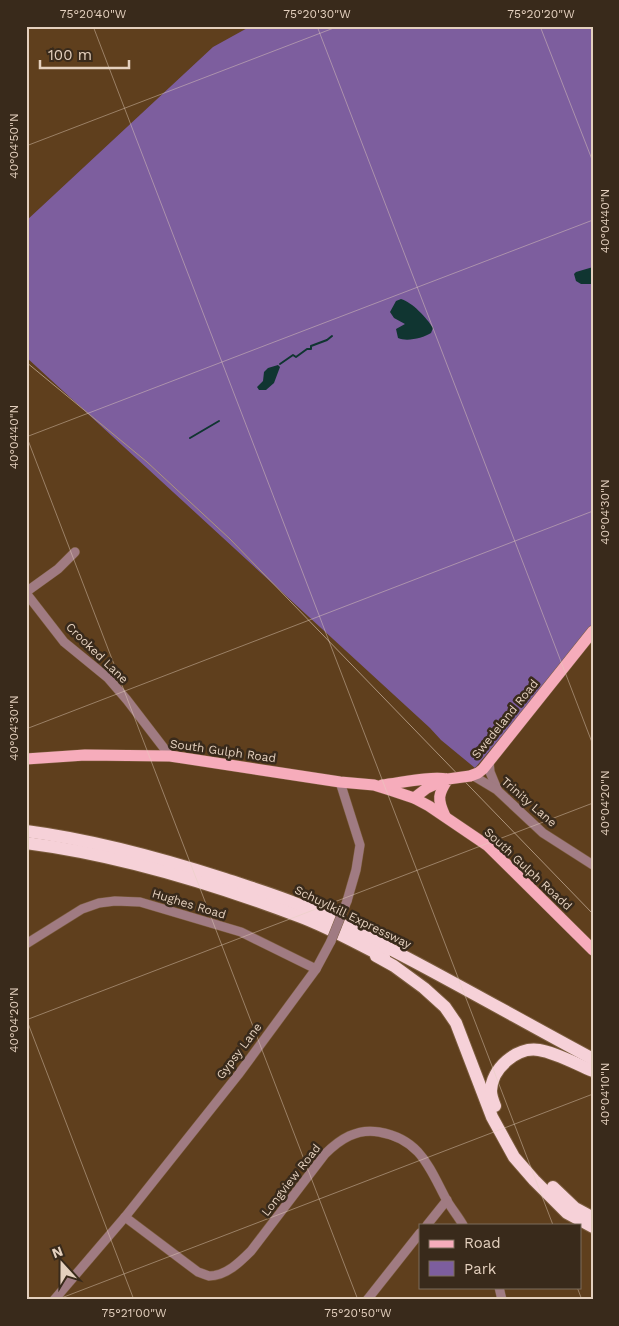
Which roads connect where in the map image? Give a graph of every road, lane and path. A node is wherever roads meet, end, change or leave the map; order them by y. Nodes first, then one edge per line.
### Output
1 (75, 552) dead end
2 (26, 592) edge
3 (593, 631) edge
4 (170, 756) junction
5 (26, 759) edge
6 (489, 761) junction
7 (471, 776) junction
8 (448, 779) junction
9 (426, 780) junction
10 (340, 782) junction
11 (374, 785) junction
12 (497, 790) junction
13 (414, 798) junction
14 (445, 816) junction
15 (26, 826) edge
16 (26, 831) edge
17 (54, 835) junction
18 (26, 843) edge
19 (593, 865) edge
20 (346, 938) junction
21 (26, 944) edge
22 (593, 950) edge
23 (316, 969) junction
24 (593, 1059) edge
25 (593, 1067) edge
26 (593, 1071) edge
27 (447, 1200) junction
28 (124, 1217) junction
29 (593, 1218) edge
30 (428, 1224) edge
31 (462, 1224) edge
32 (593, 1227) edge
33 (419, 1234) edge
34 (54, 1300) edge
35 (367, 1300) edge

1 - 2 street
2 - 4 street, Crooked Lane
3 - 6 main road, Swedeland Road
4 - 5 main road, South Gulph Road
4 - 10 main road, South Gulph Road
6 - 7 main road, Swedeland Road
6 - 12 street
7 - 8 main road, Swedeland Road, bridge
7 - 12 street, Trinity Lane
8 - 9 main road
8 - 13 main road, Swedeland Road
8 - 14 main road
9 - 11 main road
9 - 13 main road
10 - 11 main road, South Gulph Road
10 - 23 street, Gypsy Lane, bridge
11 - 13 main road, South Gulph Road
12 - 19 street, Trinity Lane
13 - 14 main road, South Gulph Roadd
14 - 22 main road, South Gulph Roadd
15 - 17 highway
16 - 17 highway, Schuylkill Expressway
17 - 24 highway, Schuylkill Expressway
18 - 20 highway, Schuylkill Expressway
20 - 25 highway, Schuylkill Expressway
20 - 32 highway
21 - 23 street, Hughes Road
23 - 28 street, Gypsy Lane
26 - 29 highway
27 - 28 street, Longview Road
27 - 30 street
27 - 31 street, Longview Road
28 - 34 street, Gypsy Lane
33 - 35 street

